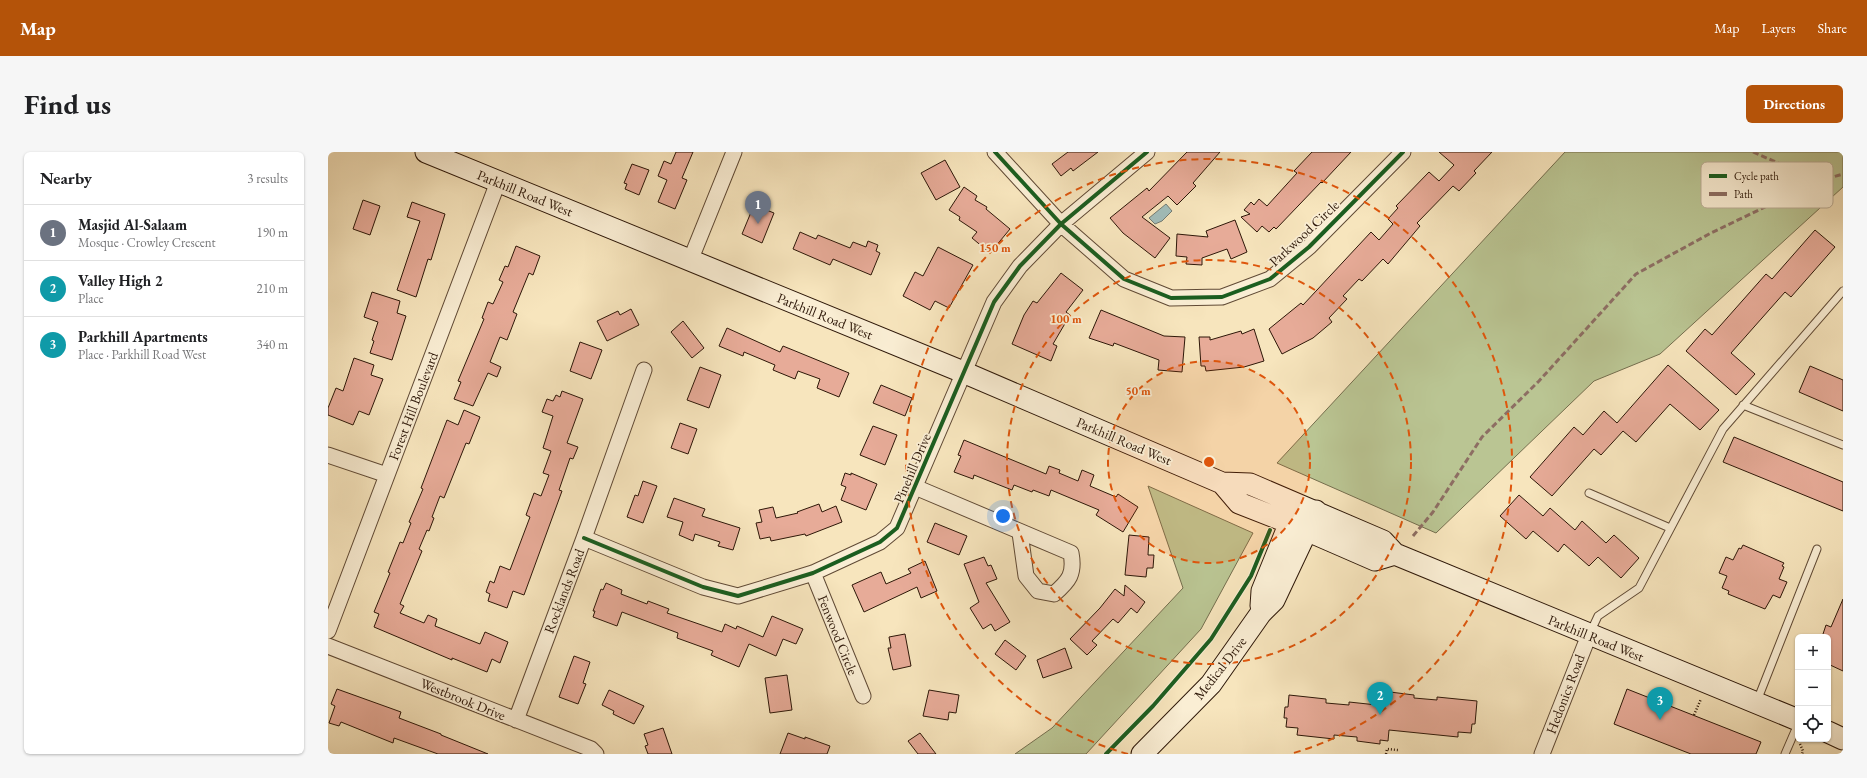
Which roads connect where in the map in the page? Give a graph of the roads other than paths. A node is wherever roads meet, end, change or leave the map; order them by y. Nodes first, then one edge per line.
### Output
1 (426, 152) edge
2 (734, 152) edge
3 (995, 152) edge
4 (1147, 152) edge
5 (1403, 152) edge
6 (498, 182) junction
7 (1061, 224) junction
8 (690, 261) junction
9 (1843, 291) edge
10 (644, 370) dead end
11 (963, 372) junction
12 (1743, 405) junction
13 (1843, 445) edge
14 (328, 455) edge
15 (387, 475) junction
16 (1222, 483) junction
17 (916, 487) junction
18 (1589, 493) dead end
19 (1307, 507) junction
20 (1299, 527) junction
21 (1670, 528) junction
22 (1020, 533) dead end
23 (584, 538) junction
24 (1817, 549) dead end
25 (1395, 554) junction
26 (813, 573) junction
27 (328, 631) edge
28 (1589, 635) junction
29 (328, 646) edge
30 (863, 696) dead end
31 (1756, 703) junction
32 (1795, 719) edge
33 (516, 720) junction
34 (1795, 731) edge
35 (1831, 733) edge
36 (1843, 738) edge
37 (596, 754) edge
38 (1142, 754) edge
39 (1542, 754) edge
40 (1785, 754) edge

1 - 6 main road, Parkhill Road West
2 - 8 street
3 - 7 street, Parkwood Circle
4 - 7 street, Pinehill Drive
5 - 7 street, Parkwood Circle
6 - 8 main road, Parkhill Road West
6 - 15 street, Forest Hill Boulevard
7 - 11 street, Pinehill Drive
8 - 11 main road, Parkhill Road West
9 - 12 lane
10 - 23 street, Rocklands Road
11 - 16 main road, Parkhill Road West
11 - 17 street, Pinehill Drive
12 - 13 lane
12 - 21 lane
14 - 15 street
15 - 27 street, Forest Hill Boulevard
16 - 19 main road, Parkhill Road West
16 - 20 main road, Parkhill Road West
17 - 22 street
17 - 26 street, Pinehill Drive
18 - 21 lane
19 - 20 main road, Medical Drive
19 - 25 main road, Parkhill Road West
20 - 25 main road, Parkhill Road West
20 - 38 main road, Medical Drive
21 - 28 lane
23 - 26 street, Pinehill Drive
23 - 33 street, Rocklands Road
24 - 31 lane
25 - 28 main road, Parkhill Road West
26 - 30 street, Fenwood Circle
28 - 31 main road, Parkhill Road West
28 - 39 street, Hedonics Road
29 - 33 street, Westbrook Drive
31 - 32 main road, Parkhill Road West
33 - 37 street, Westbrook Drive
34 - 40 lane
35 - 36 main road

